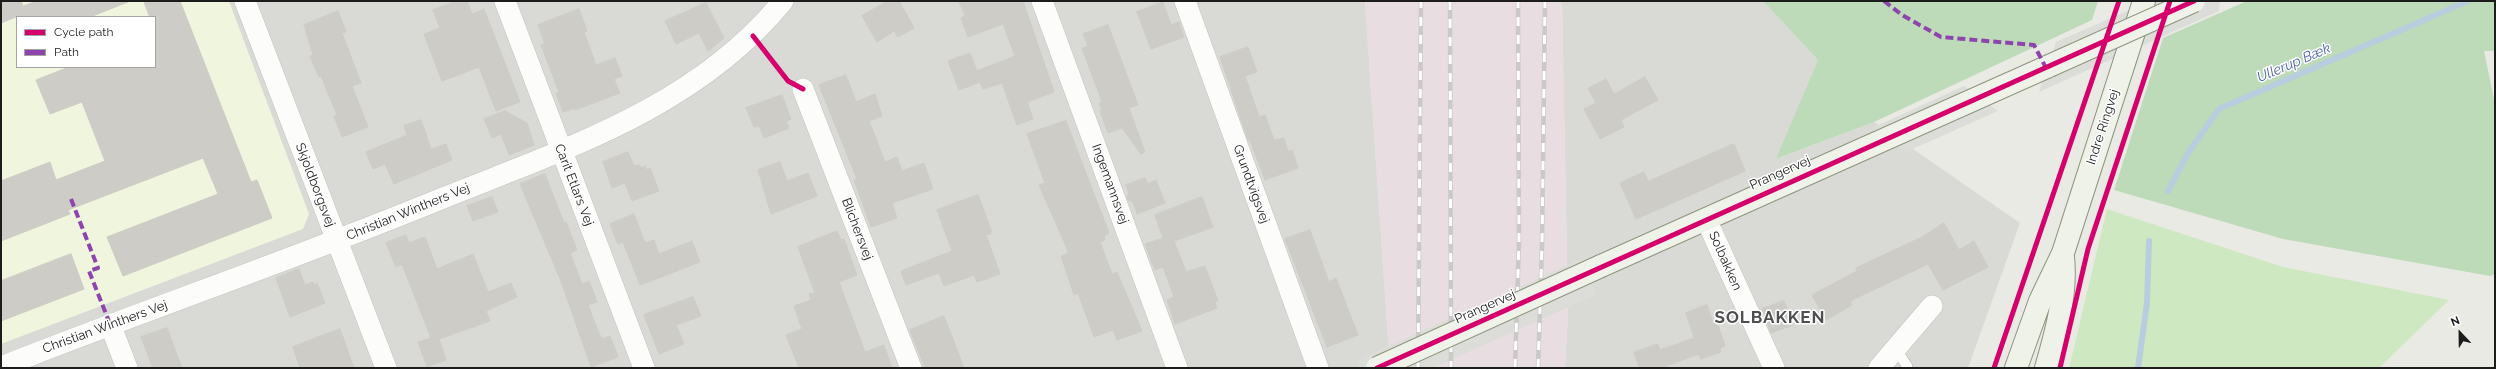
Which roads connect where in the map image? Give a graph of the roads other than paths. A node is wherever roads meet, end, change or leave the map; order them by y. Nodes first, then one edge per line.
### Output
1 (245, 1) edge
2 (505, 1) edge
3 (783, 1) edge
4 (1042, 1) edge
5 (1185, 1) edge
6 (2144, 1) edge
7 (2194, 1) edge
8 (804, 89) dead end
9 (561, 150) junction
10 (1706, 219) junction
11 (337, 241) junction
12 (2063, 253) junction
13 (1932, 306) dead end
14 (110, 324) junction
15 (1895, 348) junction
16 (1, 366) edge
17 (127, 368) edge
18 (386, 368) edge
19 (644, 368) edge
20 (911, 368) edge
21 (1178, 368) edge
22 (1318, 368) edge
23 (1377, 368) edge
24 (1774, 368) edge
25 (1879, 368) edge
26 (1906, 368) edge
27 (2016, 368) edge
28 (2046, 368) edge

1 - 11 street, Skjoldborgsvej
2 - 9 street, Carit Etlars Vej
3 - 9 street, Christian Winthers Vej
4 - 21 street, Ingemannsvej
5 - 22 street, Grundtvigsvej
6 - 12 street, Indre Ringvej
7 - 10 street, Prangervej, bridge
8 - 20 street, Blichersvej
9 - 11 street, Christian Winthers Vej
9 - 19 street, Carit Etlars Vej
10 - 23 street, Prangervej, bridge
10 - 24 street, Solbakken
11 - 14 street, Christian Winthers Vej
11 - 18 street, Skjoldborgsvej
12 - 27 street, Indre Ringvej
12 - 28 street, Indre Ringvej
13 - 15 street
14 - 16 street, Christian Winthers Vej
14 - 17 street
15 - 25 street
15 - 26 lane

